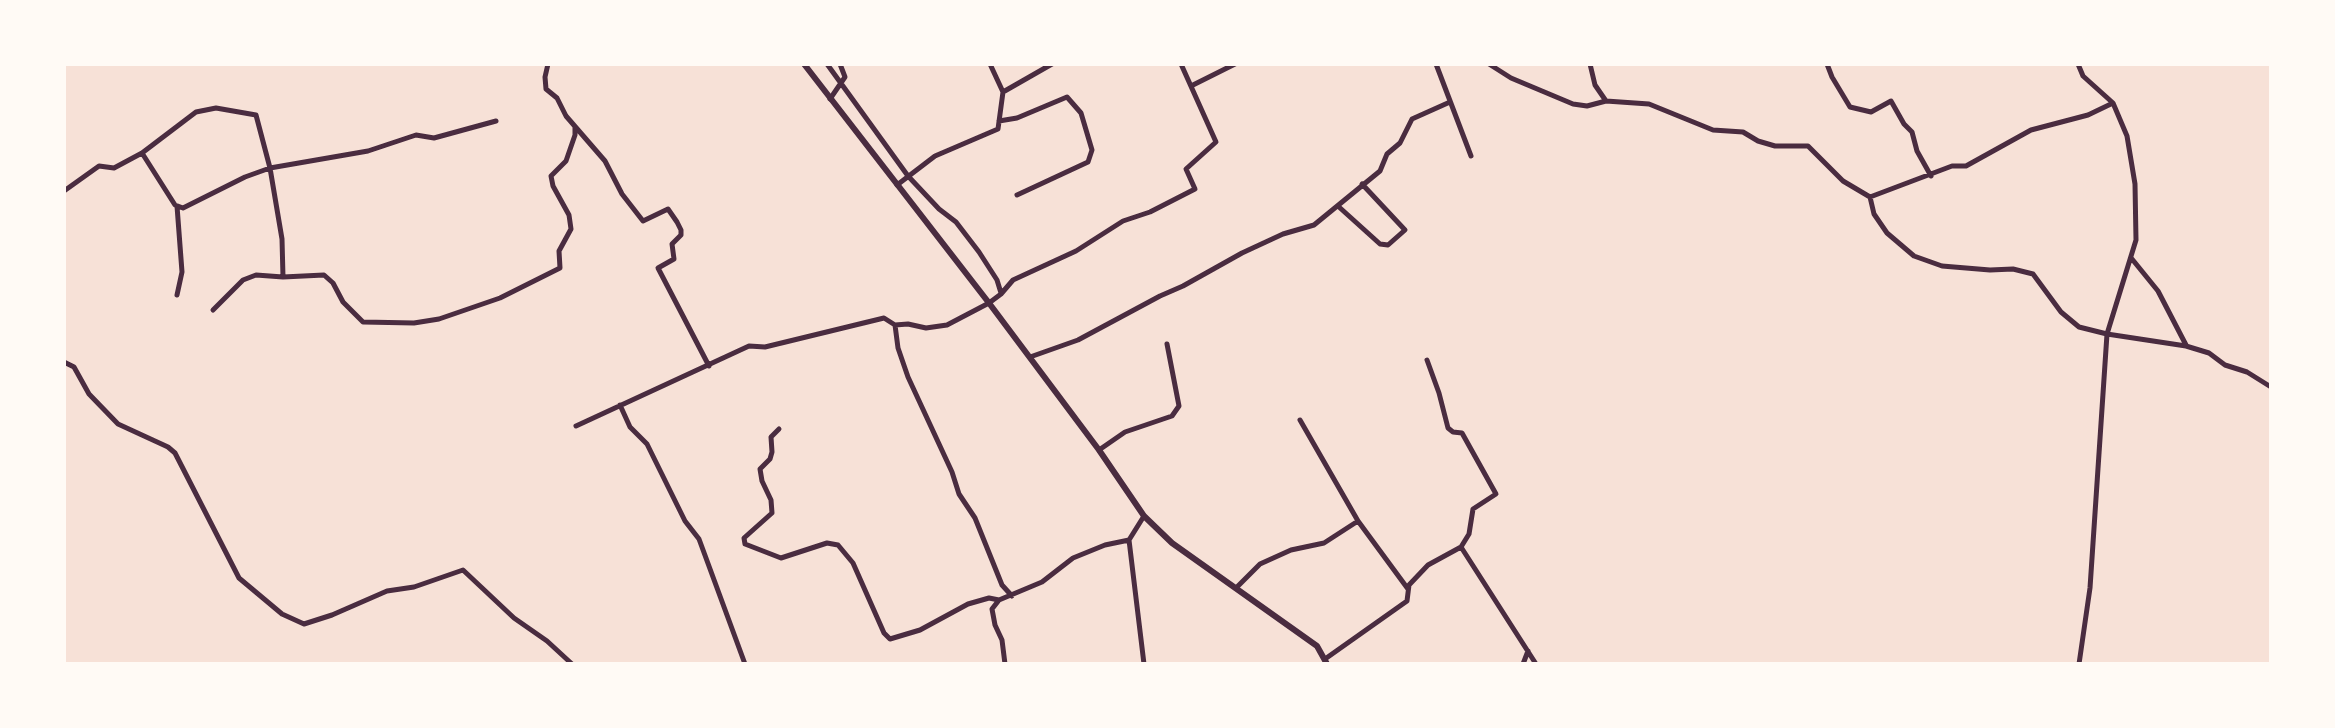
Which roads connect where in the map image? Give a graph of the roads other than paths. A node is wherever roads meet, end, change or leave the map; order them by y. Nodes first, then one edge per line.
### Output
1 (548, 64) edge
2 (804, 64) edge
3 (827, 64) edge
4 (840, 64) edge
5 (990, 64) edge
6 (1052, 64) edge
7 (1181, 64) edge
8 (1235, 64) edge
9 (1436, 64) edge
10 (1489, 64) edge
11 (1590, 64) edge
12 (1827, 64) edge
13 (2078, 64) edge
14 (842, 84) junction
15 (1192, 85) junction
16 (1003, 92) junction
17 (830, 99) junction
18 (1606, 101) junction
19 (1450, 102) junction
20 (2113, 103) junction
21 (496, 121) dead end
22 (999, 121) junction
23 (575, 127) junction
24 (142, 153) junction
25 (1471, 156) dead end
26 (270, 168) junction
27 (908, 176) junction
28 (1931, 176) junction
29 (1362, 184) junction
30 (897, 185) junction
31 (64, 191) edge
32 (1017, 195) dead end
33 (1870, 197) junction
34 (177, 206) junction
35 (1339, 207) junction
36 (2131, 259) junction
37 (283, 277) junction
38 (1001, 294) junction
39 (177, 295) dead end
40 (989, 303) junction
41 (213, 310) dead end
42 (895, 325) junction
43 (2107, 334) junction
44 (1167, 344) dead end
45 (2186, 346) junction
46 (1029, 357) junction
47 (1427, 360) dead end
48 (64, 362) edge
49 (709, 366) junction
50 (2271, 387) edge
51 (620, 405) junction
52 (1300, 420) dead end
53 (576, 426) dead end
54 (779, 429) dead end
55 (1099, 450) junction
56 (1144, 516) junction
57 (1358, 521) junction
58 (1129, 540) junction
59 (1461, 547) junction
60 (1237, 587) junction
61 (1408, 589) junction
62 (1012, 596) junction
63 (999, 600) junction
64 (1528, 651) junction
65 (1326, 661) edge
66 (572, 664) edge
67 (745, 664) edge
68 (1005, 664) edge
69 (1144, 664) edge
70 (1523, 664) edge
71 (1536, 664) edge
72 (2079, 664) edge

1 - 23 street
2 - 17 street
3 - 14 street
4 - 14 street
5 - 16 street
6 - 16 street
7 - 15 street
8 - 15 street
9 - 19 street
10 - 18 street
11 - 18 street
12 - 28 street
13 - 20 street
14 - 17 street
14 - 27 street
15 - 38 street
16 - 22 street
17 - 30 street
18 - 33 street
19 - 25 street
19 - 29 street
20 - 28 street
20 - 36 street
21 - 26 street
22 - 27 street
22 - 32 street
23 - 37 street
23 - 49 street
24 - 26 street
24 - 31 street
24 - 34 street
26 - 34 street
26 - 37 street
27 - 30 street
27 - 38 street
28 - 33 street
29 - 35 street
29 - 35 street
30 - 40 street
33 - 43 street
34 - 39 street
35 - 46 street
36 - 43 street
36 - 45 street
37 - 41 street
38 - 40 street
40 - 42 street
40 - 46 street
42 - 49 street
42 - 62 street
43 - 45 street
43 - 72 street
44 - 55 street
45 - 50 street
46 - 55 street
47 - 59 street
48 - 66 street
49 - 51 street
51 - 53 street
51 - 67 street
52 - 57 street
54 - 63 street
55 - 56 street
56 - 58 street
56 - 60 street
57 - 60 street
57 - 61 street
58 - 62 street
58 - 69 street
59 - 61 street
59 - 64 street
60 - 65 street
61 - 65 street
62 - 63 street
63 - 68 street
64 - 70 street
64 - 71 street

